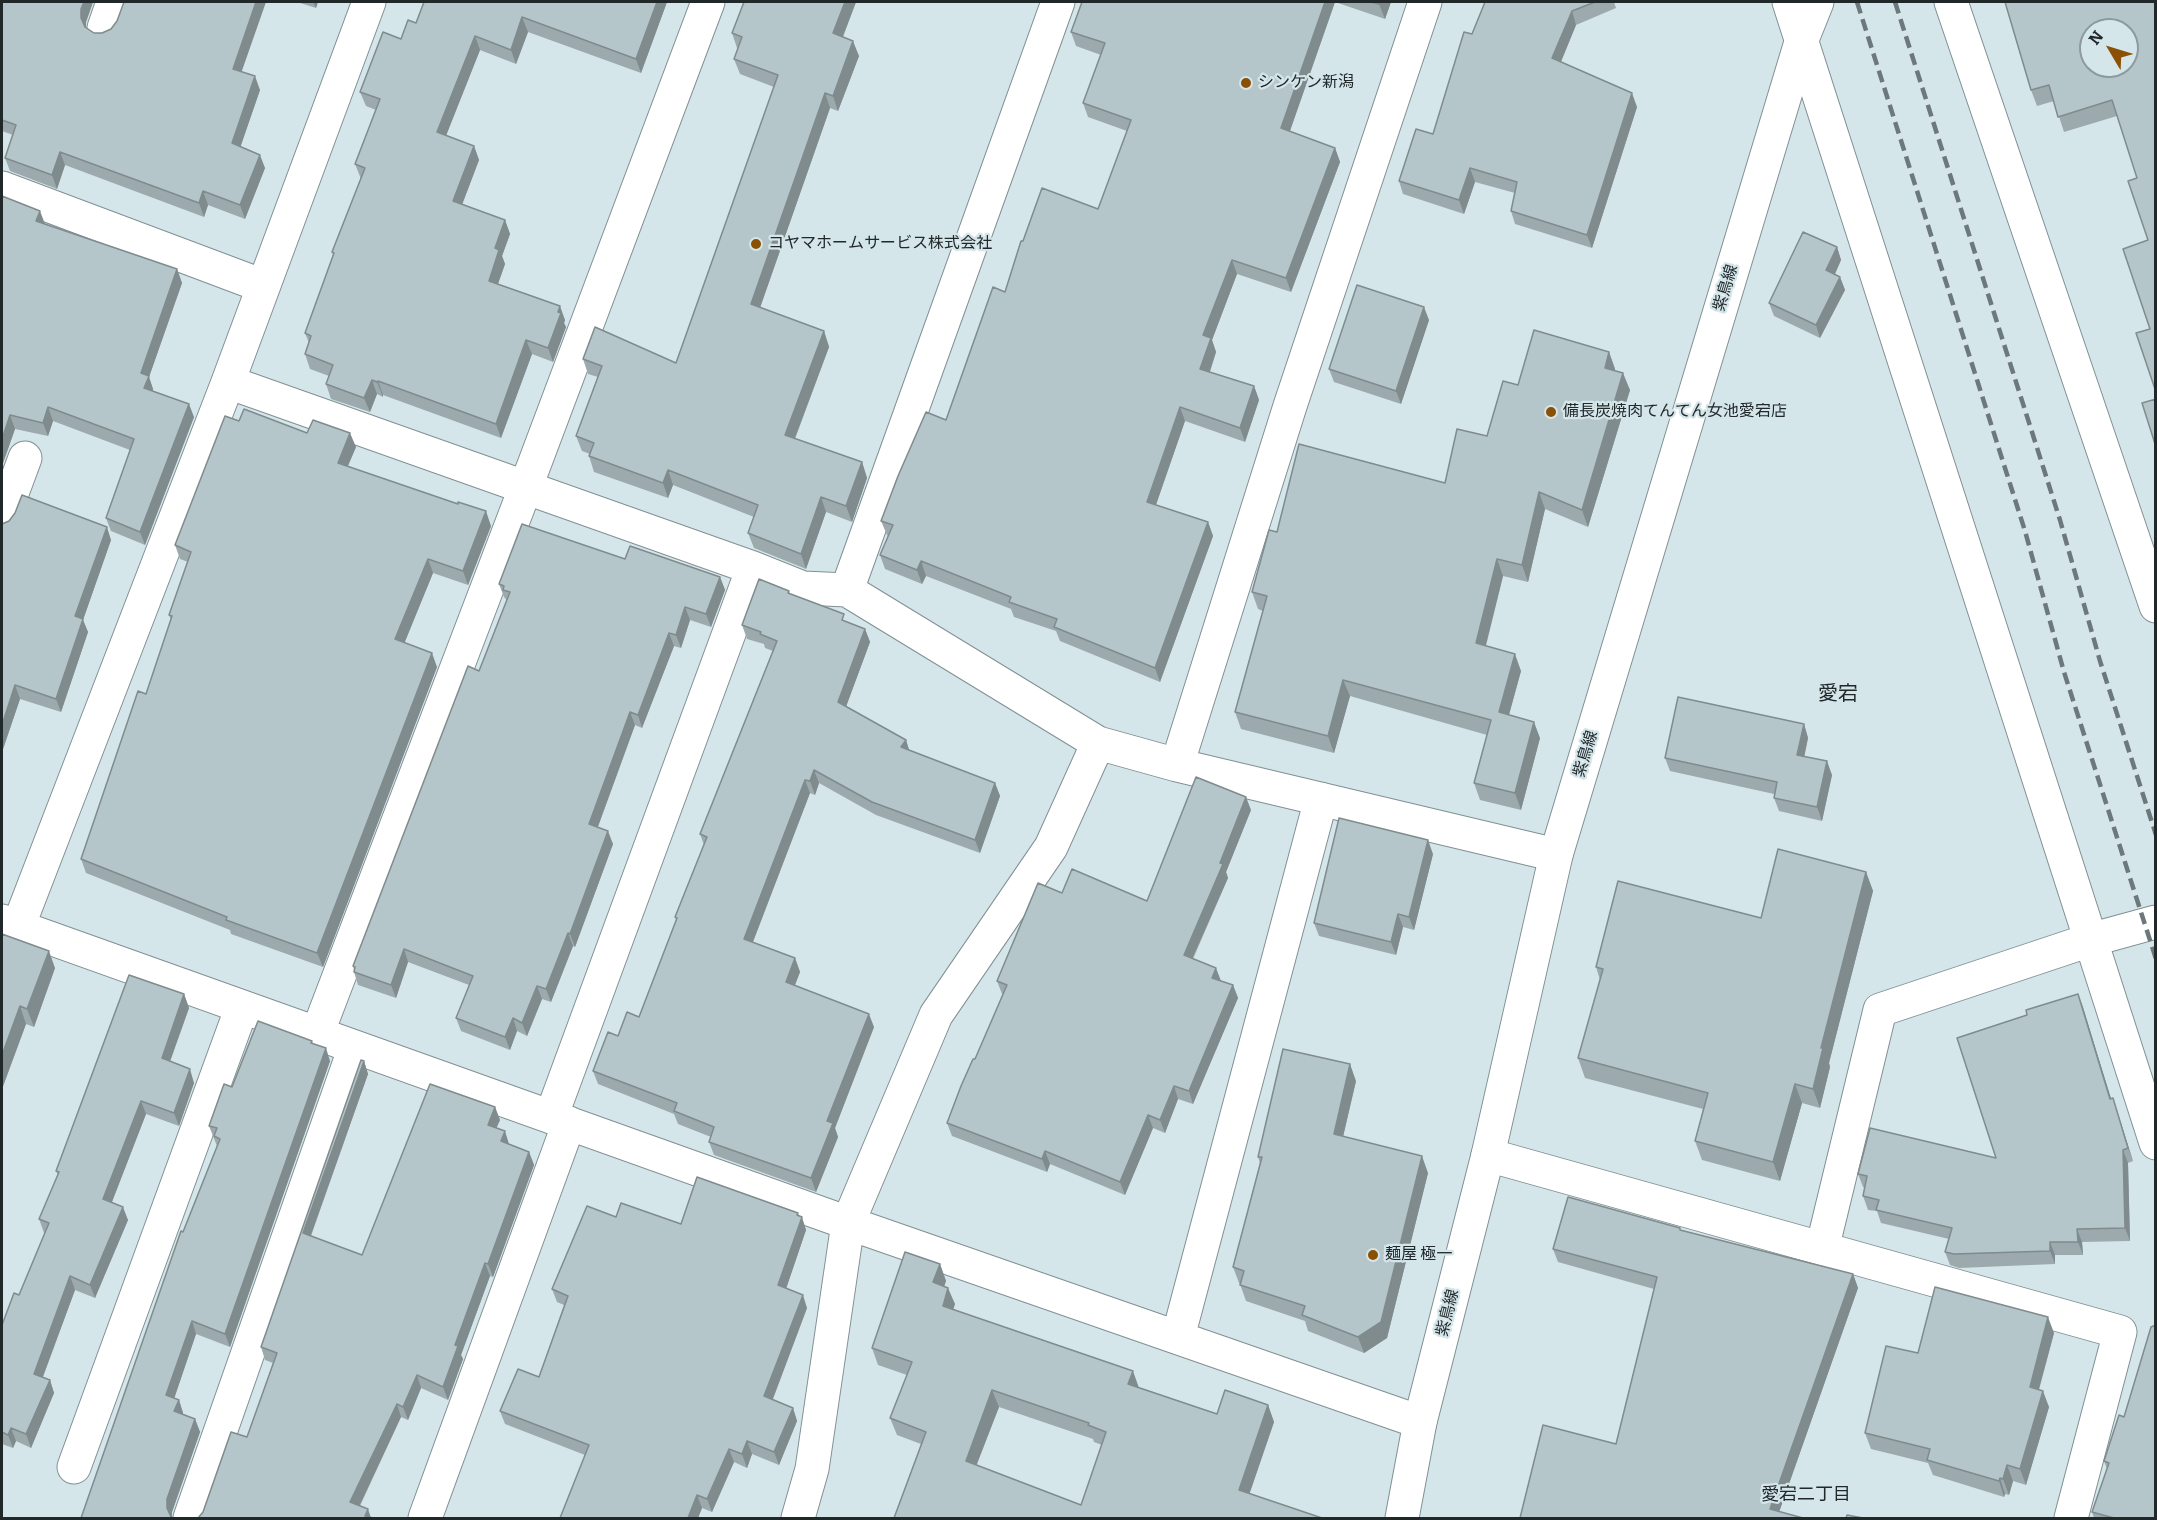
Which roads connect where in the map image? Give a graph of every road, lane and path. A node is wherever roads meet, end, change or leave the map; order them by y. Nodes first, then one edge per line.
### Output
1 (369, 2) edge
2 (708, 2) edge
3 (1058, 2) edge
4 (1425, 2) edge
5 (1789, 2) edge
6 (1817, 2) edge
7 (1951, 2) edge
8 (1802, 42) junction
9 (2, 188) edge
10 (263, 286) junction
11 (228, 382) junction
12 (25, 458) dead end
13 (525, 489) junction
14 (2, 520) edge
15 (753, 568) junction
16 (847, 590) junction
17 (2156, 606) edge
18 (1098, 744) junction
19 (1177, 765) junction
20 (1321, 799) junction
21 (1556, 855) junction
22 (2156, 922) edge
23 (10, 924) edge
24 (2090, 940) junction
25 (242, 1007) junction
26 (317, 1034) junction
27 (355, 1047) junction
28 (560, 1120) junction
29 (2156, 1143) edge
30 (1488, 1155) junction
31 (848, 1223) junction
32 (1822, 1249) junction
33 (1178, 1337) junction
34 (1420, 1422) junction
35 (74, 1467) dead end
36 (190, 1518) edge
37 (425, 1518) edge
38 (798, 1518) edge
39 (1402, 1518) edge
40 (2072, 1518) edge

1 - 10 street
2 - 13 street
3 - 16 street
4 - 19 street
5 - 8 street
6 - 8 street, 紫鳥線
7 - 17 street
8 - 21 street, 紫鳥線
8 - 24 street
9 - 10 street
10 - 11 street
11 - 13 street
11 - 23 street
12 - 14 street
13 - 15 street
13 - 26 street
15 - 16 street
15 - 28 street
16 - 18 street
18 - 19 street
18 - 31 street
19 - 20 street
20 - 21 street
20 - 33 street
21 - 30 street, 紫鳥線
22 - 24 street
23 - 25 street
24 - 29 street
24 - 32 street
25 - 26 street
25 - 35 street
26 - 27 street
27 - 28 street
27 - 36 street
28 - 31 street
28 - 37 street
30 - 32 street
30 - 34 street, 紫鳥線
31 - 33 street
31 - 38 street
32 - 40 street
33 - 34 street
34 - 39 street, 紫鳥線

